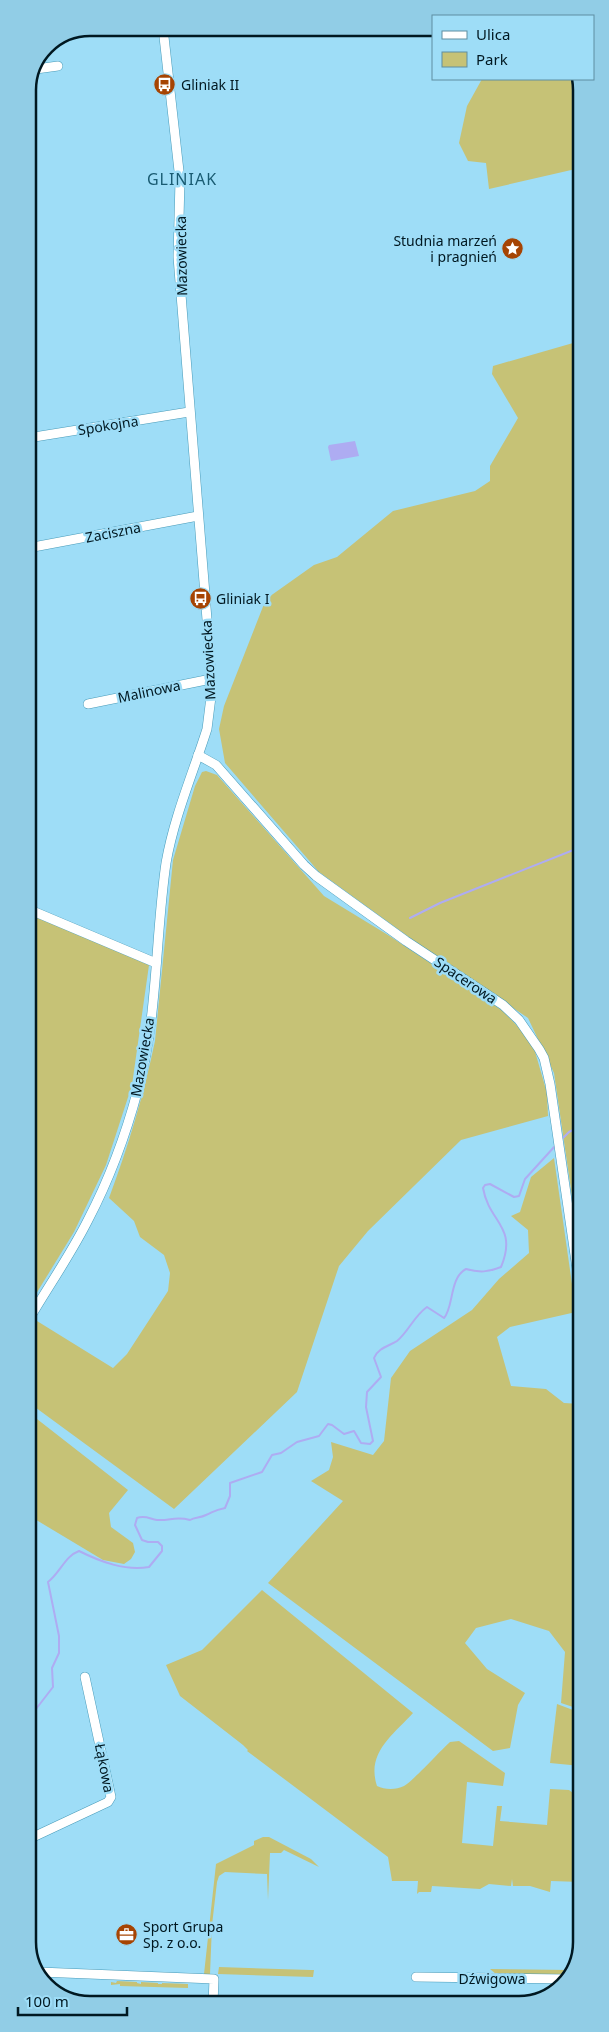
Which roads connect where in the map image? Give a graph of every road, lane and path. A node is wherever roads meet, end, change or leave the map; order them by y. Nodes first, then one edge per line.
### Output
1 (163, 36) edge
2 (58, 66) dead end
3 (40, 68) edge
4 (189, 412) junction
5 (36, 437) edge
6 (198, 516) junction
7 (36, 546) edge
8 (211, 679) junction
9 (88, 704) dead end
10 (198, 755) junction
11 (36, 913) edge
12 (156, 963) junction
13 (573, 1242) edge
14 (36, 1308) edge
15 (85, 1677) dead end
16 (36, 1836) edge
17 (46, 1972) edge
18 (416, 1977) dead end
19 (557, 1979) edge
20 (213, 1996) edge

1 - 4 street, Mazowiecka
2 - 3 street
4 - 5 street, Spokojna
4 - 6 street, Mazowiecka
6 - 7 street, Zaciszna
6 - 8 street, Mazowiecka
8 - 9 street, Malinowa
8 - 10 street, Mazowiecka
10 - 12 street, Mazowiecka
10 - 13 street, Spacerowa
11 - 12 street
12 - 14 street, Mazowiecka
15 - 16 street, Łąkowa
17 - 20 street
18 - 19 street, Dźwigowa

